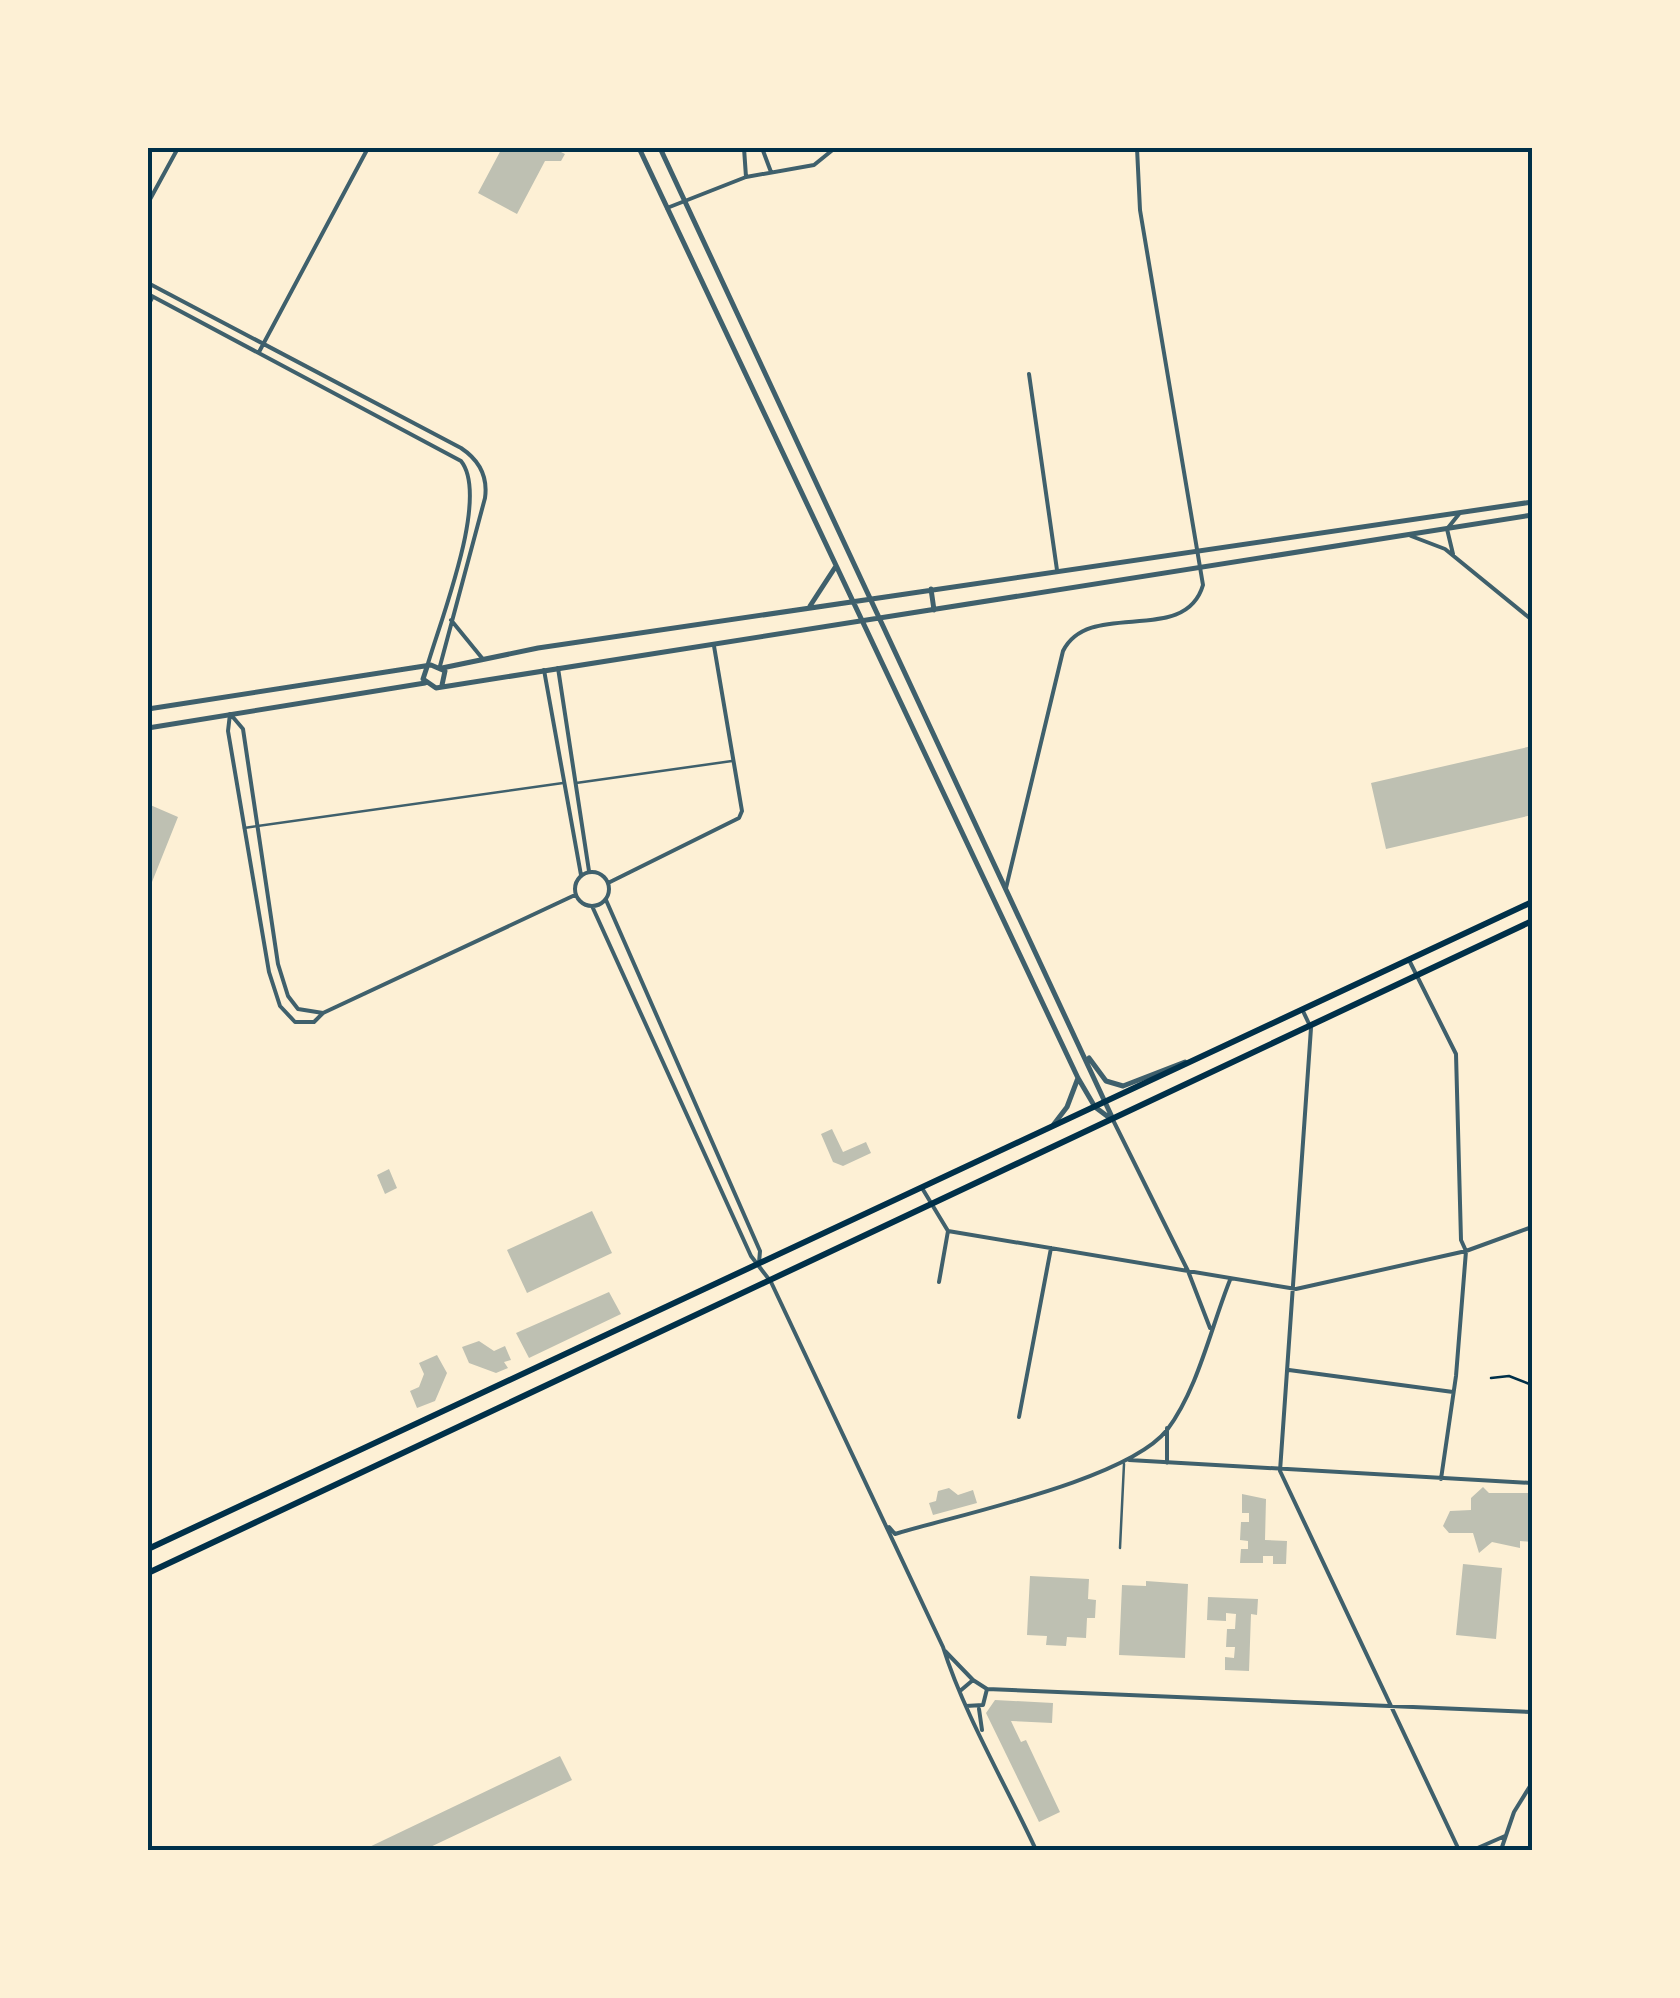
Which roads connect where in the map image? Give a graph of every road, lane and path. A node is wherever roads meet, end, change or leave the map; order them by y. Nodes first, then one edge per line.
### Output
1 (178, 148) edge
2 (368, 148) edge
3 (639, 148) edge
4 (660, 148) edge
5 (744, 148) edge
6 (762, 148) edge
7 (836, 148) edge
8 (1137, 148) edge
9 (771, 172) junction
10 (746, 177) junction
11 (685, 200) junction
12 (148, 204) edge
13 (668, 208) junction
14 (148, 283) edge
15 (150, 295) edge
16 (148, 308) edge
17 (264, 344) junction
18 (259, 352) junction
19 (1029, 374) dead end
20 (1532, 502) edge
21 (1459, 514) junction
22 (1532, 516) edge
23 (1448, 529) junction
24 (1406, 536) junction
25 (1197, 553) junction
26 (1454, 556) junction
27 (836, 566) junction
28 (1200, 568) junction
29 (1057, 570) junction
30 (931, 589) junction
31 (871, 598) junction
32 (852, 602) junction
33 (809, 608) junction
34 (934, 610) junction
35 (882, 618) junction
36 (451, 620) junction
37 (862, 620) junction
38 (1532, 620) edge
39 (714, 646) junction
40 (482, 658) junction
41 (441, 667) junction
42 (427, 668) junction
43 (558, 668) junction
44 (544, 670) junction
45 (425, 683) junction
46 (442, 684) junction
47 (228, 698) junction
48 (148, 709) edge
49 (230, 714) junction
50 (148, 728) edge
51 (733, 761) junction
52 (564, 783) junction
53 (575, 783) junction
54 (256, 826) junction
55 (244, 828) junction
56 (589, 871) junction
57 (580, 875) junction
58 (608, 883) junction
59 (1006, 888) junction
60 (576, 895) junction
61 (606, 900) junction
62 (1532, 902) edge
63 (592, 906) junction
64 (1532, 921) edge
65 (1409, 960) junction
66 (1418, 976) junction
67 (1302, 1009) junction
68 (323, 1013) junction
69 (1311, 1028) junction
70 (1083, 1052) junction
71 (1189, 1062) junction
72 (1078, 1078) junction
73 (1107, 1102) junction
74 (1095, 1106) junction
75 (1113, 1120) junction
76 (1051, 1128) junction
77 (922, 1188) junction
78 (928, 1204) junction
79 (1532, 1227) edge
80 (948, 1231) junction
81 (1051, 1248) junction
82 (1466, 1250) junction
83 (759, 1263) junction
84 (1188, 1271) junction
85 (1230, 1278) junction
86 (771, 1282) junction
87 (940, 1282) dead end
88 (1296, 1289) junction
89 (1211, 1330) junction
90 (1289, 1370) junction
91 (1492, 1378) dead end
92 (1532, 1385) edge
93 (1453, 1392) junction
94 (1019, 1417) dead end
95 (1168, 1428) junction
96 (1127, 1461) junction
97 (1167, 1463) junction
98 (1280, 1471) junction
99 (1442, 1478) junction
100 (1529, 1483) edge
101 (886, 1524) junction
102 (148, 1548) edge
103 (1120, 1548) dead end
104 (148, 1573) edge
105 (942, 1647) junction
106 (974, 1680) junction
107 (986, 1688) junction
108 (960, 1694) junction
109 (966, 1706) junction
110 (1393, 1706) junction
111 (979, 1707) junction
112 (1532, 1712) edge
113 (983, 1734) junction
114 (1532, 1783) edge
115 (1504, 1836) junction
116 (1036, 1850) edge
117 (1459, 1850) edge
118 (1473, 1850) edge
119 (1501, 1850) edge

1 - 12 street
2 - 17 street
3 - 13 street
4 - 11 street
5 - 10 street
6 - 9 street
7 - 9 street
8 - 25 street
9 - 10 street
10 - 11 street
11 - 13 street
11 - 31 street
13 - 27 street
14 - 17 street
15 - 16 lane
15 - 18 street
17 - 18 street
17 - 36 street
18 - 42 street
19 - 29 street
20 - 21 street
21 - 23 street
21 - 25 street
22 - 23 street
23 - 24 street
23 - 26 street
24 - 26 street
24 - 28 street
25 - 28 street
25 - 29 street
26 - 38 street
27 - 32 street
27 - 33 street
28 - 34 street
28 - 59 street
29 - 30 street
30 - 31 street
30 - 34 street
31 - 32 street
31 - 35 street
32 - 33 street
32 - 37 street
33 - 40 street
34 - 35 street
35 - 37 street
35 - 59 street
36 - 40 street
36 - 41 street
37 - 39 street
37 - 72 street
39 - 43 street
39 - 51 street
40 - 41 street
41 - 42 street
41 - 46 street
42 - 45 street
42 - 47 street
43 - 44 street
43 - 53 street
44 - 46 street
44 - 52 street
45 - 46 street
45 - 49 street
47 - 48 street
47 - 49 street
49 - 50 street
49 - 54 street
49 - 55 street
51 - 53 lane
51 - 58 street
52 - 54 lane
52 - 57 street
53 - 56 street
54 - 55 lane
54 - 68 street
55 - 68 street
56 - 57 street
56 - 58 street
57 - 60 street
58 - 61 street
59 - 70 street
60 - 63 street
60 - 68 street
61 - 63 street
61 - 83 street
62 - 65 main road
63 - 83 street
64 - 66 main road
65 - 66 street
65 - 67 main road
66 - 69 main road
66 - 82 street
67 - 69 street
67 - 71 main road
69 - 75 main road
69 - 88 street
70 - 71 street
70 - 73 street
71 - 73 main road
72 - 74 street
72 - 76 street
73 - 74 main road
73 - 75 street
74 - 75 street
74 - 76 main road
75 - 78 main road
75 - 84 street
76 - 77 main road
77 - 78 street
77 - 83 main road
78 - 80 street
78 - 86 main road
79 - 82 street
80 - 81 street
80 - 87 street
81 - 84 street
81 - 94 street
82 - 88 street
82 - 93 street
83 - 86 street
83 - 102 main road
84 - 85 street
84 - 89 street
85 - 88 street
85 - 89 street
86 - 101 street
86 - 104 main road
88 - 90 street
89 - 95 street
90 - 93 street
90 - 98 street
91 - 92 path
93 - 99 street
95 - 96 street
95 - 97 street
96 - 97 street
96 - 101 street
96 - 103 lane
97 - 98 street
98 - 99 street
98 - 110 street
99 - 100 street
101 - 105 street
105 - 106 street
105 - 108 street
106 - 107 street
106 - 108 street
107 - 110 street
107 - 111 street
108 - 109 street
109 - 111 street
109 - 113 street
110 - 112 street
110 - 117 street
111 - 113 street
113 - 116 street
114 - 115 street
115 - 118 street
115 - 119 street

